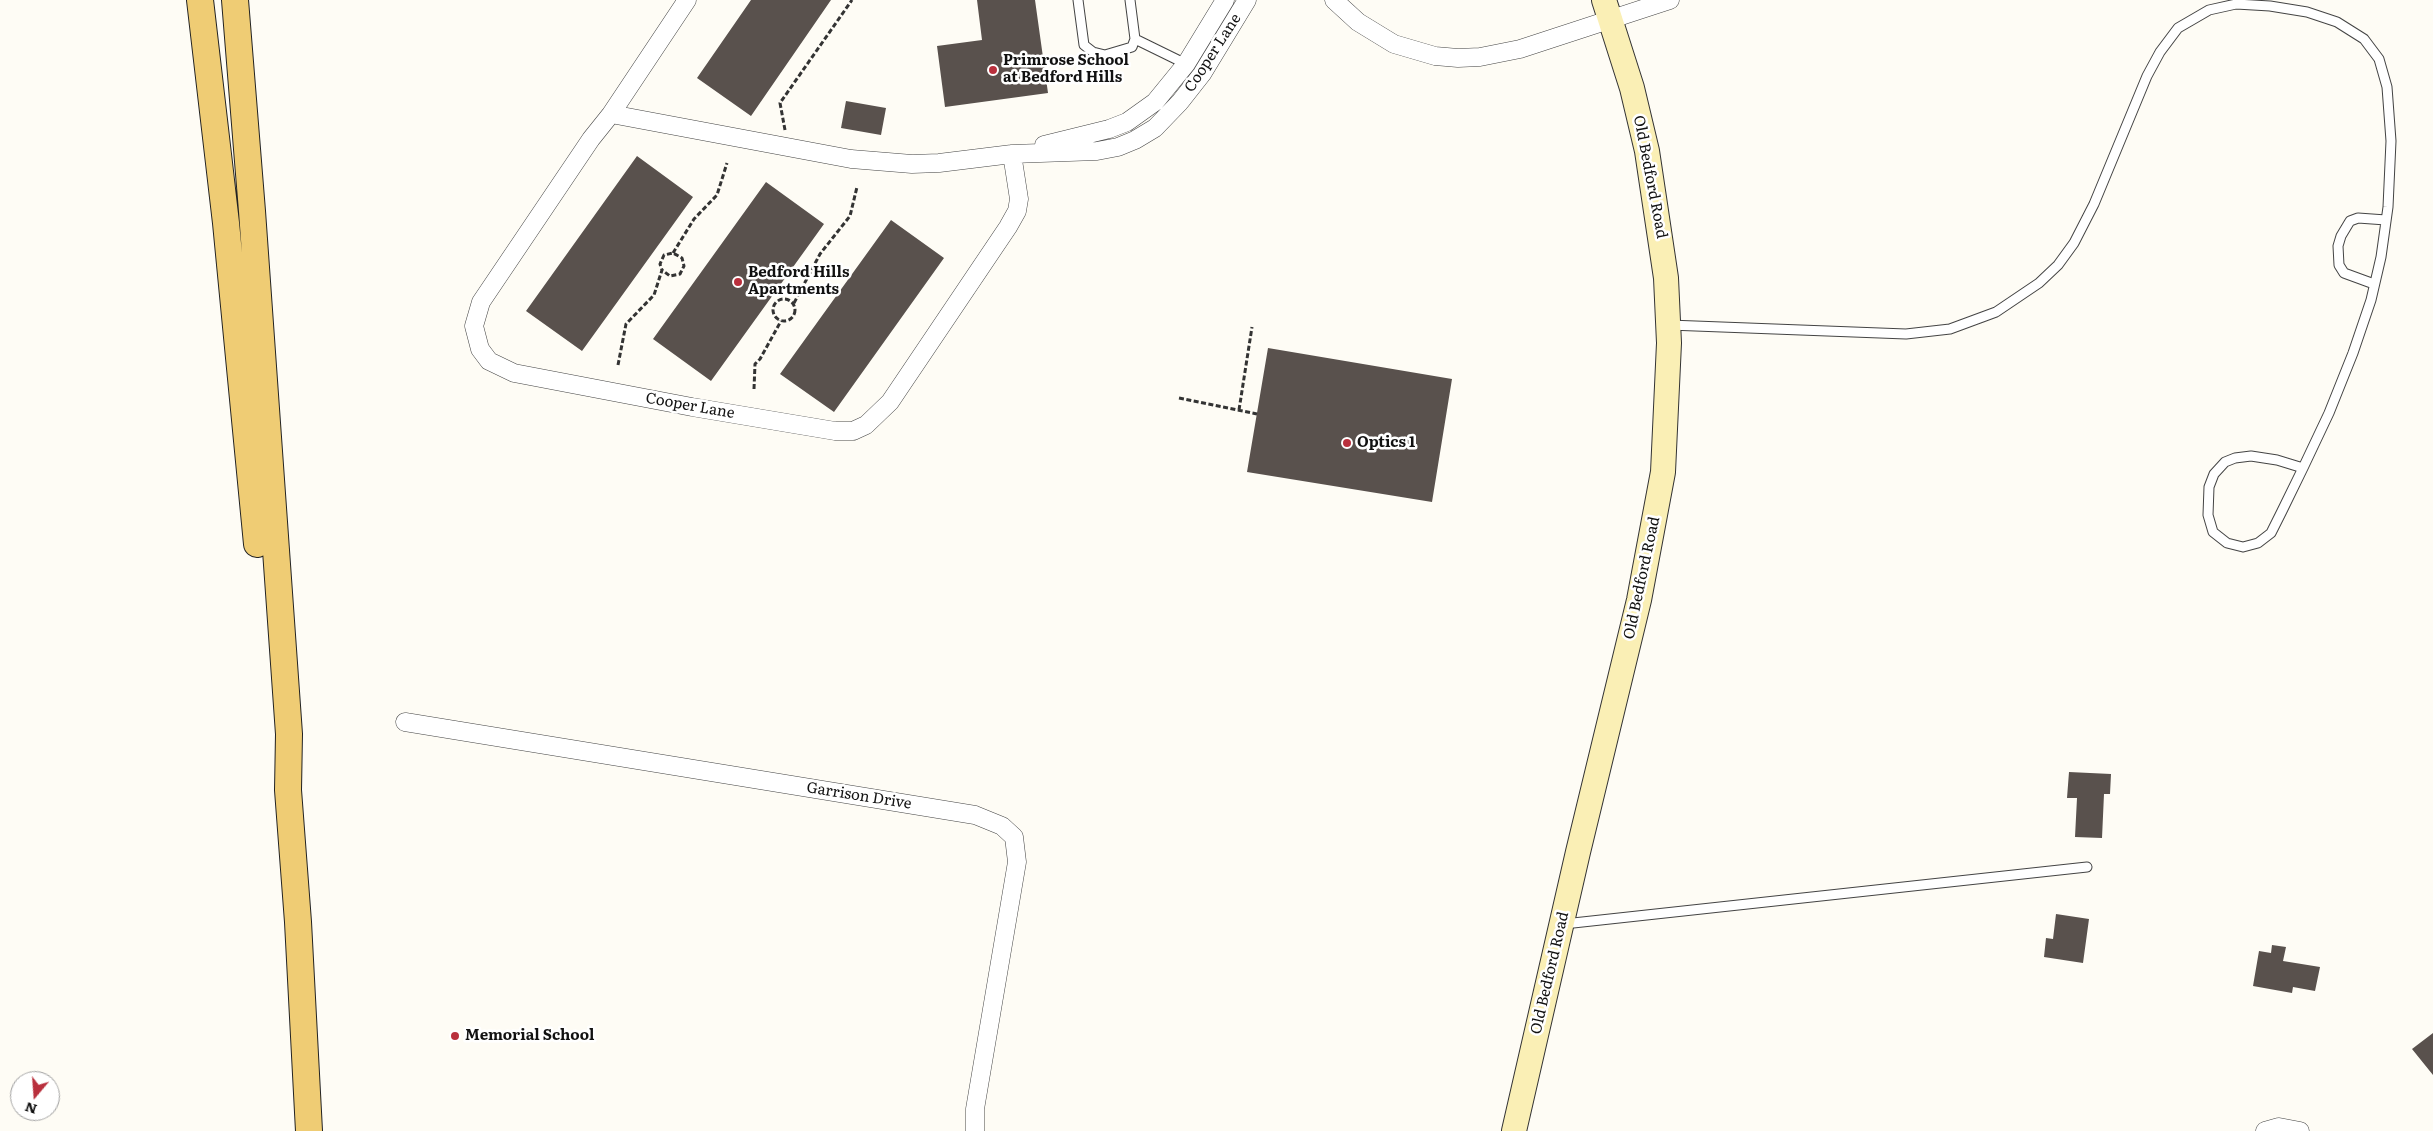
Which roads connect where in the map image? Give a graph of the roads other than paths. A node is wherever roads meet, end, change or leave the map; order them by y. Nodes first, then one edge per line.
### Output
1 (200, 0) edge
2 (235, 0) edge
3 (687, 0) edge
4 (1078, 0) edge
5 (1130, 0) edge
6 (1225, 0) edge
7 (1247, 0) edge
8 (1334, 0) edge
9 (1670, 0) edge
10 (1608, 10) edge
11 (1135, 39) junction
12 (1186, 64) junction
13 (611, 114) junction
14 (1012, 154) junction
15 (2386, 220) junction
16 (2374, 284) junction
17 (1668, 325) junction
18 (2303, 468) junction
19 (405, 722) dead end
20 (288, 790) junction
21 (2087, 868) dead end
22 (1561, 925) junction
23 (309, 1131) edge
24 (975, 1131) edge
25 (1514, 1131) edge
26 (2265, 1131) edge
27 (2300, 1131) edge

1 - 20 main road
2 - 20 main road
3 - 13 street, Cooper Lane
4 - 11 lane
5 - 11 lane
6 - 12 street, Cooper Lane
7 - 14 street, Cooper Lane
8 - 10 street
9 - 10 street
10 - 17 street, Old Bedford Road
11 - 12 lane
12 - 14 street, Cooper Lane
13 - 14 street, Cooper Lane
13 - 14 street, Cooper Lane
15 - 16 lane
15 - 16 lane
15 - 17 lane
16 - 18 lane
17 - 22 street, Old Bedford Road
18 - 18 lane
19 - 24 street, Garrison Drive
20 - 23 main road
21 - 22 lane
22 - 25 street, Old Bedford Road
26 - 27 street

